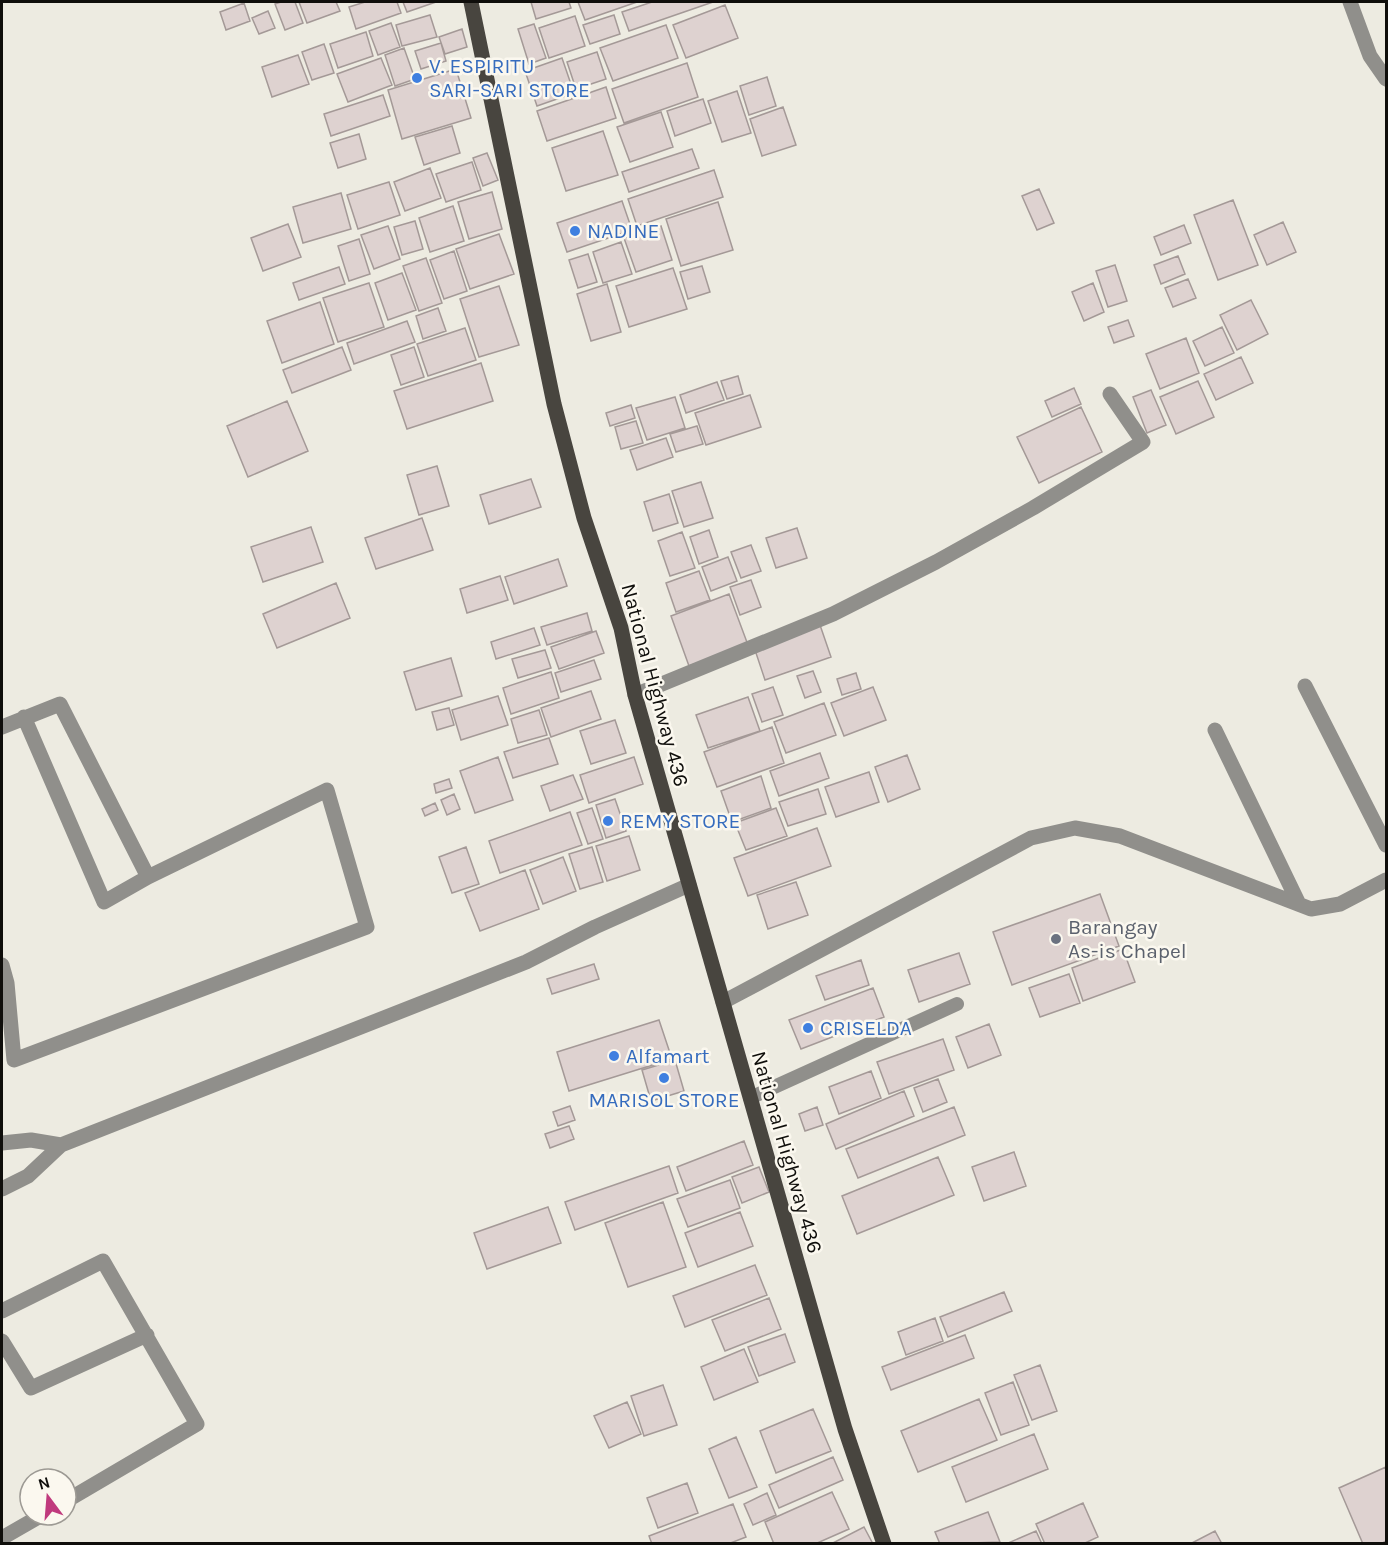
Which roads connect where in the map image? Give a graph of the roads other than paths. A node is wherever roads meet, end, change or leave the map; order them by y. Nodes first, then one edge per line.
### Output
1 (471, 2) edge
2 (1350, 2) edge
3 (1386, 79) edge
4 (1110, 394) dead end
5 (1305, 686) dead end
6 (635, 695) junction
7 (24, 717) junction
8 (2, 727) edge
9 (1215, 730) dead end
10 (1386, 845) edge
11 (148, 877) junction
12 (1386, 880) edge
13 (689, 885) junction
14 (1299, 904) junction
15 (2, 965) edge
16 (723, 1002) junction
17 (957, 1004) dead end
18 (750, 1098) junction
19 (2, 1143) edge
20 (61, 1145) junction
21 (2, 1190) edge
22 (2, 1311) edge
23 (147, 1335) junction
24 (2, 1341) edge
25 (78, 1494) edge
26 (21, 1527) edge
27 (2, 1538) edge
28 (884, 1544) edge

1 - 6 main road, National Highway 436
2 - 3 street
4 - 6 street
5 - 10 street
6 - 13 main road, National Highway 436
7 - 8 street
7 - 11 street
7 - 11 street
9 - 14 street
11 - 15 street
12 - 14 street
13 - 16 main road, National Highway 436
13 - 20 street
14 - 16 street
16 - 18 main road, National Highway 436
17 - 18 lane
18 - 28 main road, National Highway 436
19 - 20 street
20 - 21 street
22 - 23 street
23 - 24 street
23 - 25 street
26 - 27 street

